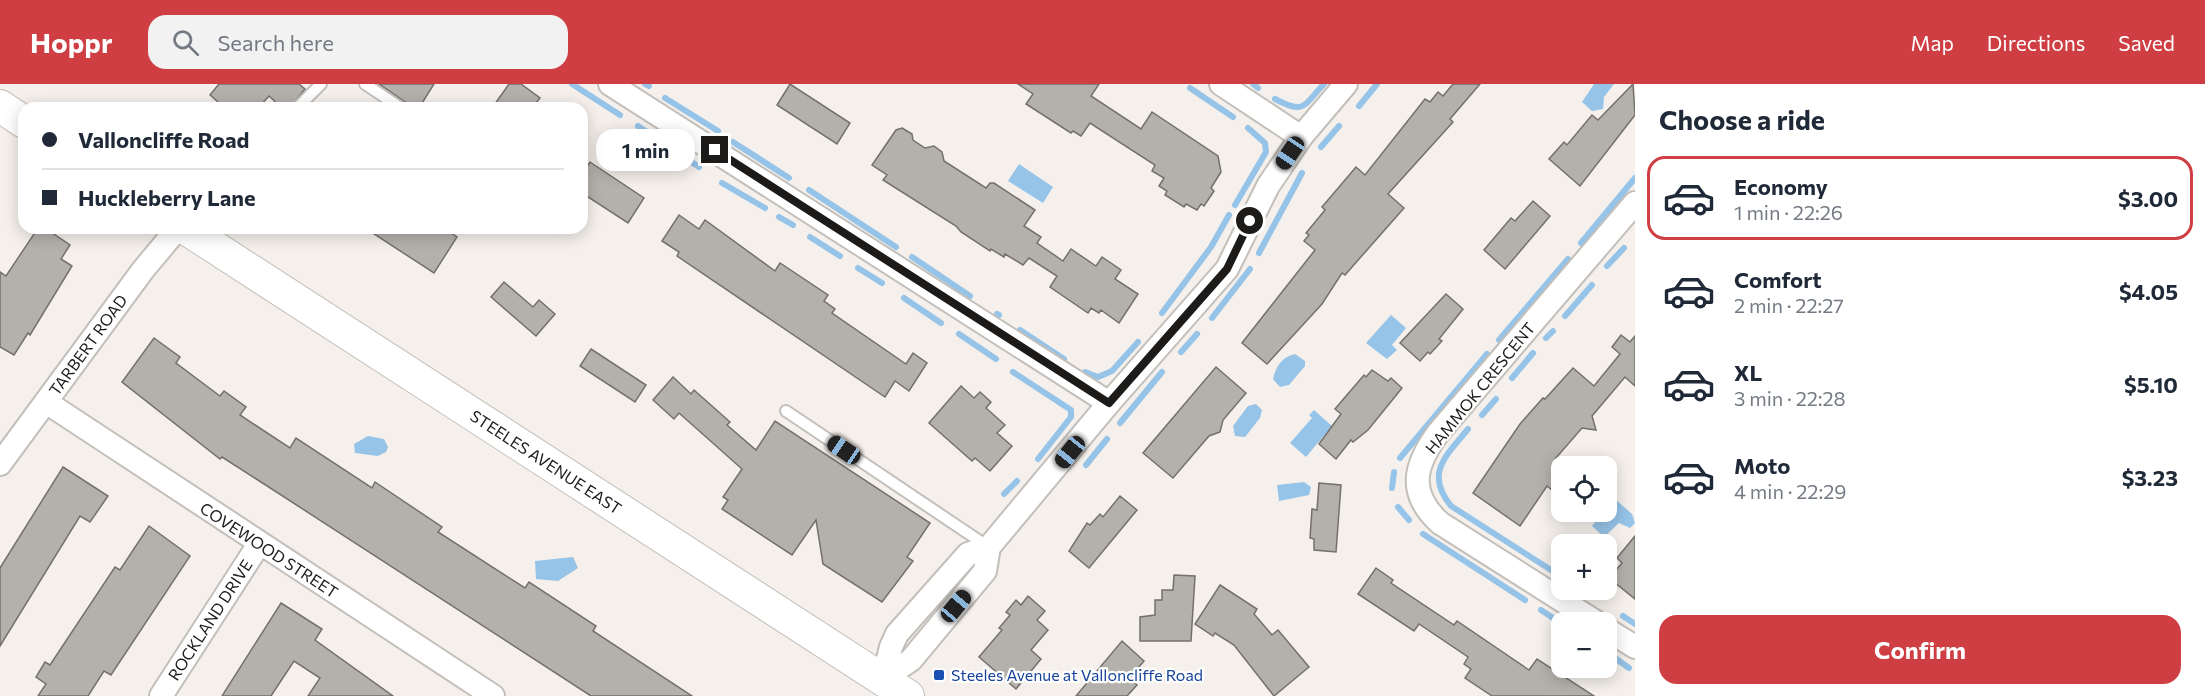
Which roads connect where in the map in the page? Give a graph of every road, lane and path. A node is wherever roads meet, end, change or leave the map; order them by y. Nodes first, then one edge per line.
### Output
1 (321, 84) edge
2 (365, 84) edge
3 (610, 84) edge
4 (1221, 84) edge
5 (1346, 84) edge
6 (303, 102) edge
7 (392, 102) edge
8 (0, 106) edge
9 (18, 118) edge
10 (1301, 137) junction
11 (1635, 203) edge
12 (173, 234) edge
13 (194, 234) edge
14 (46, 402) junction
15 (1109, 403) junction
16 (786, 411) dead end
17 (0, 464) edge
18 (259, 544) junction
19 (989, 547) junction
20 (1580, 612) edge
21 (1617, 636) edge
22 (1635, 647) edge
23 (895, 687) edge
24 (161, 696) edge
25 (493, 696) edge

1 - 6 lane
2 - 7 lane
3 - 15 street
4 - 10 street
5 - 10 street
8 - 9 main road
10 - 15 street
11 - 20 street, HAMMOK CRESCENT
12 - 14 street, TARBERT ROAD
13 - 23 main road, STEELES AVENUE EAST
14 - 17 street, TARBERT ROAD
14 - 18 street, COVEWOOD STREET
15 - 19 street
16 - 19 lane
18 - 24 street, ROCKLAND DRIVE
18 - 25 street, COVEWOOD STREET
19 - 23 street
21 - 22 street

